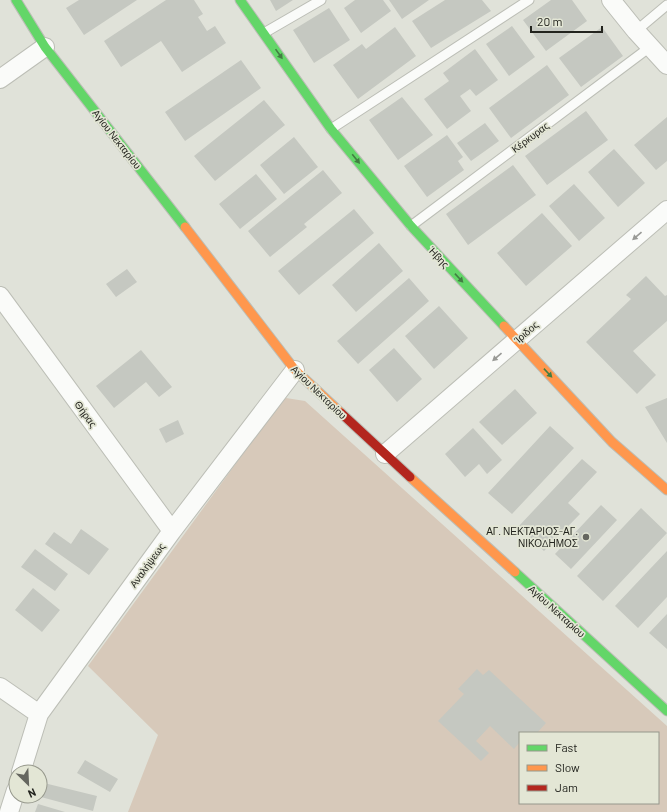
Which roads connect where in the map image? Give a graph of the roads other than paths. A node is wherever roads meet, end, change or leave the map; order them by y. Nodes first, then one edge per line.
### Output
1 (16, 0) edge
2 (240, 0) edge
3 (321, 0) edge
4 (529, 0) edge
5 (611, 0) edge
6 (667, 5) edge
7 (636, 31) junction
8 (264, 33) junction
9 (45, 47) junction
10 (650, 47) junction
11 (667, 64) edge
12 (0, 79) edge
13 (331, 129) junction
14 (667, 210) edge
15 (411, 226) junction
16 (1, 301) edge
17 (517, 340) junction
18 (295, 370) junction
19 (385, 454) junction
20 (667, 490) edge
21 (172, 531) junction
22 (0, 687) edge
23 (667, 711) edge
24 (39, 714) junction
25 (24, 764) edge

1 - 9 street, Αγίου Νεκταρίου
2 - 8 street, Ήβης
3 - 8 lane
4 - 13 lane
5 - 7 street
6 - 7 lane
7 - 10 street
8 -> 13 street, Ήβης
9 - 12 street
9 - 18 street, Αγίου Νεκταρίου
10 - 11 street
10 - 15 lane, Κέρκυρας
13 -> 15 street, Ήβης
14 -> 17 street, Ίριδος
15 -> 17 street, Ήβης
16 - 21 street, Θήρας
17 -> 19 street, Ίριδος
17 -> 20 street, Ήβης
18 - 19 street, Αγίου Νεκταρίου
18 - 21 street, Αναλήψεως
19 - 23 street, Αγίου Νεκταρίου
21 - 24 street, Αναλήψεως
22 - 24 street
24 - 25 street, Αναλήψεως

